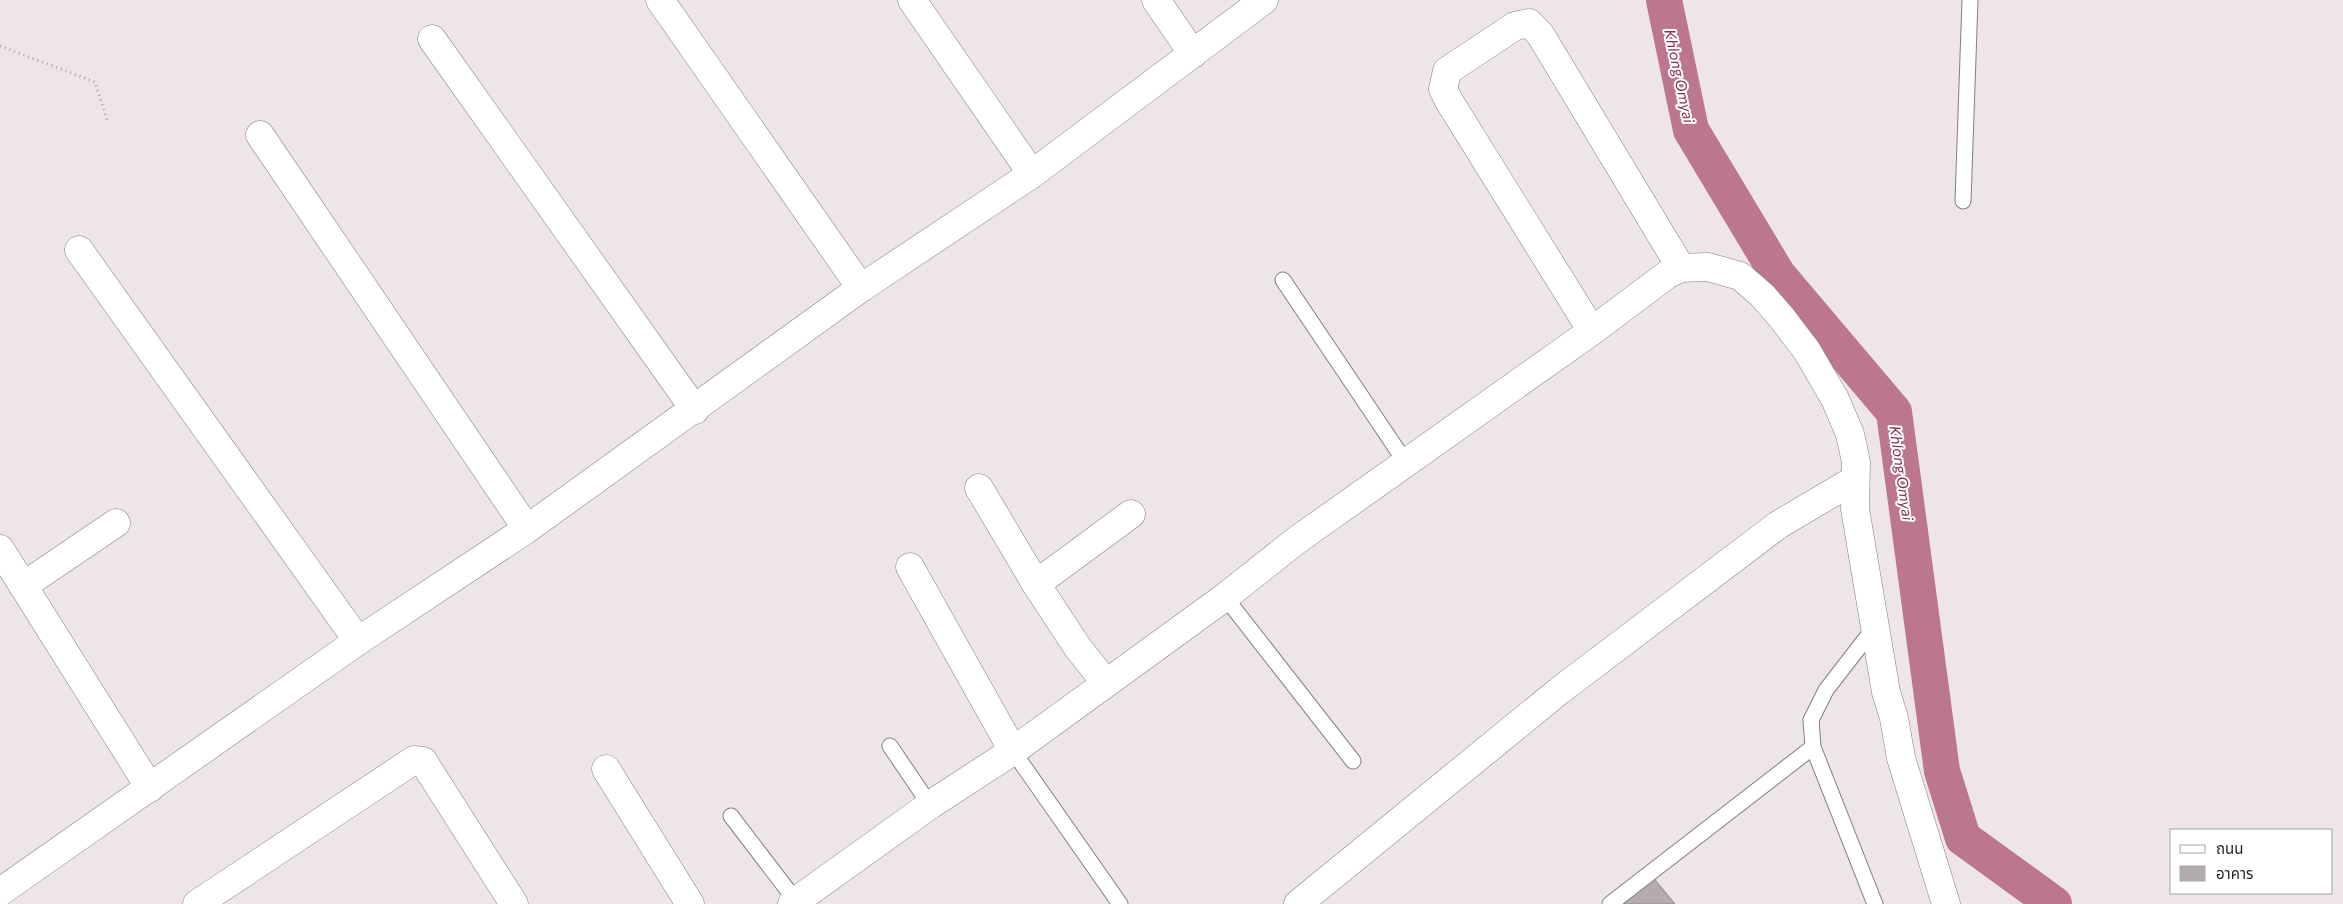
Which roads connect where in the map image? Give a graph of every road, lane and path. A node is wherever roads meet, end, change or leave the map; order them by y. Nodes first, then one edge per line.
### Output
1 (660, 0) edge
2 (912, 0) edge
3 (1156, 0) edge
4 (1264, 0) edge
5 (1970, 0) edge
6 (432, 39) dead end
7 (0, 46) edge
8 (1193, 54) junction
9 (107, 120) dead end
10 (260, 135) dead end
11 (1032, 174) junction
12 (1963, 201) dead end
13 (78, 250) dead end
14 (1681, 268) junction
15 (1283, 280) dead end
16 (862, 288) junction
17 (1592, 331) junction
18 (695, 410) junction
19 (1406, 463) junction
20 (1854, 480) junction
21 (979, 488) dead end
22 (1131, 514) dead end
23 (116, 523) dead end
24 (527, 529) junction
25 (0, 549) edge
26 (910, 567) dead end
27 (1036, 584) junction
28 (23, 586) junction
29 (1225, 597) junction
30 (1874, 628) junction
31 (358, 641) junction
32 (1106, 683) junction
33 (890, 746) dead end
34 (1813, 746) junction
35 (1013, 751) junction
36 (1353, 762) dead end
37 (606, 769) dead end
38 (150, 788) junction
39 (930, 805) junction
40 (731, 816) dead end
41 (0, 892) edge
42 (794, 903) edge
43 (197, 904) edge
44 (514, 904) edge
45 (690, 904) edge
46 (1120, 904) edge
47 (1298, 904) edge
48 (1610, 904) edge
49 (1876, 904) edge
50 (1946, 904) edge

1 - 16 street
2 - 11 street
3 - 8 street
4 - 8 street
5 - 12 lane
6 - 18 street
7 - 9 path
8 - 11 street
10 - 24 street
11 - 16 street
13 - 31 street
14 - 17 street
14 - 17 street
14 - 20 street
15 - 19 lane
16 - 18 street
17 - 19 street
18 - 24 street
19 - 29 street
20 - 30 street
20 - 47 street
21 - 27 street
22 - 27 street
23 - 28 street
24 - 31 street
25 - 28 street
26 - 35 street
27 - 32 street
28 - 38 street
29 - 32 street
29 - 36 lane
30 - 34 lane
30 - 50 street
31 - 38 street
32 - 35 street
33 - 39 lane
34 - 48 lane
34 - 49 lane
35 - 39 street
35 - 46 lane
37 - 45 street
38 - 41 street
39 - 42 street
40 - 42 lane
43 - 44 street

